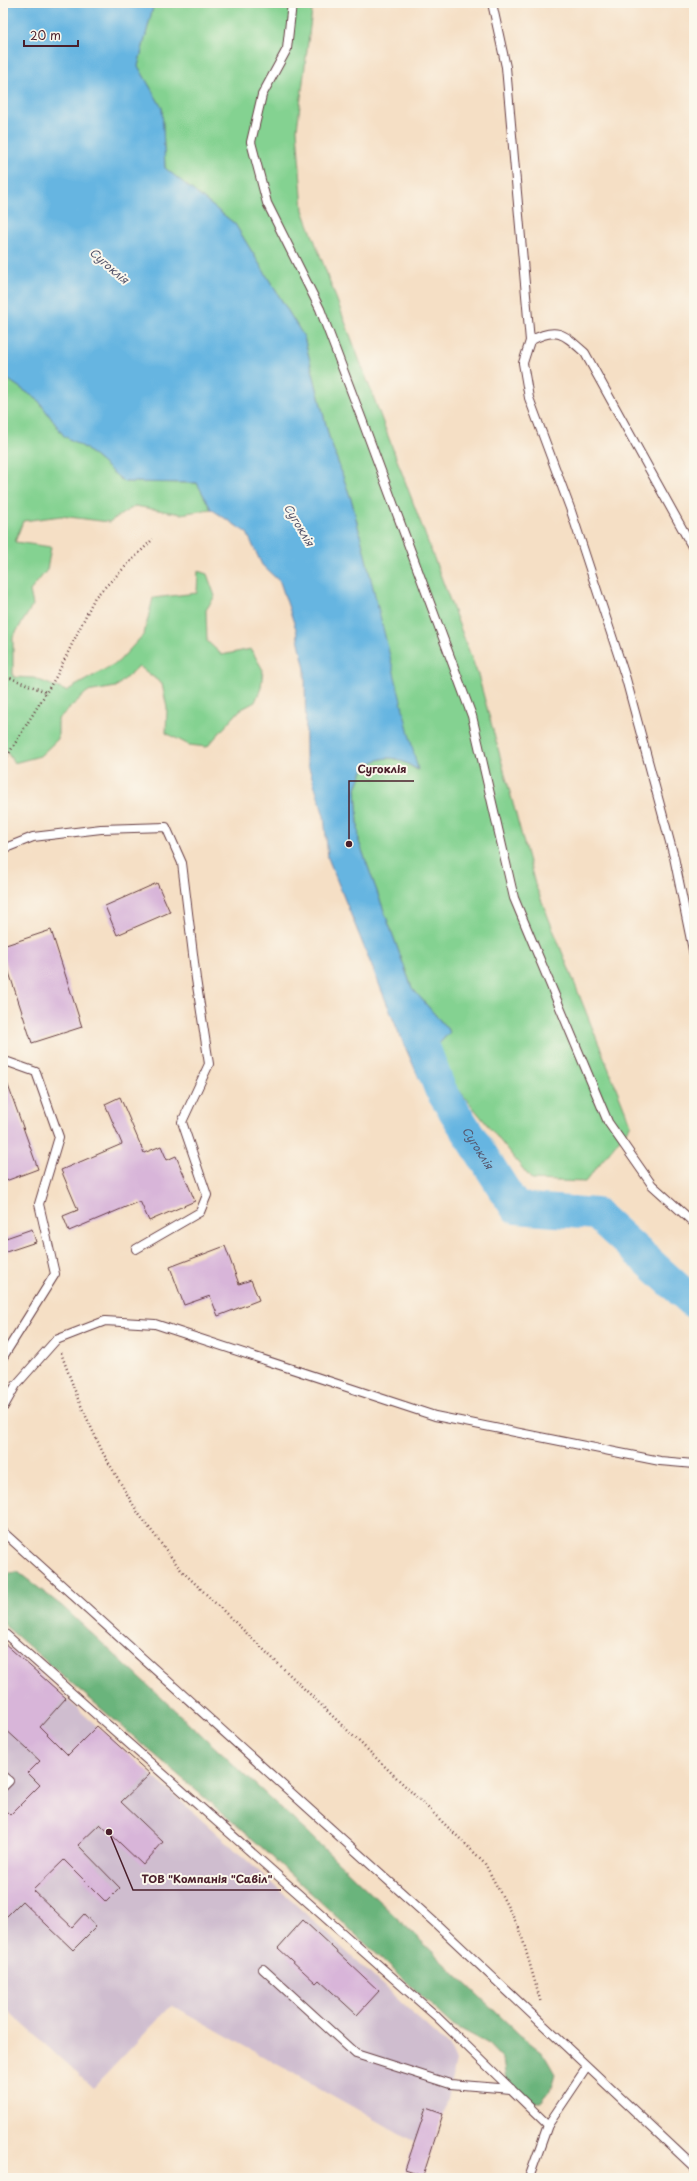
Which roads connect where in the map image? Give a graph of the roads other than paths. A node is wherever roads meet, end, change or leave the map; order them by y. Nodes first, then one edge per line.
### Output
1 (292, 3) edge
2 (492, 3) edge
3 (530, 341) junction
4 (694, 550) edge
5 (3, 849) edge
6 (694, 955) edge
7 (3, 1063) edge
8 (694, 1223) edge
9 (136, 1249) dead end
10 (3, 1357) edge
11 (3, 1408) edge
12 (694, 1464) edge
13 (3, 1532) edge
14 (3, 1632) edge
15 (3, 1776) edge
16 (3, 1787) edge
17 (263, 1969) dead end
18 (587, 2067) junction
19 (511, 2089) junction
20 (548, 2125) junction
21 (694, 2167) edge
22 (529, 2178) edge

1 - 8 lane
2 - 3 lane
3 - 4 lane
3 - 6 lane
5 - 9 lane
7 - 10 lane
11 - 12 lane
13 - 18 lane
14 - 19 lane
15 - 16 lane
17 - 19 lane
18 - 20 lane
18 - 21 lane
19 - 20 lane
20 - 22 lane

